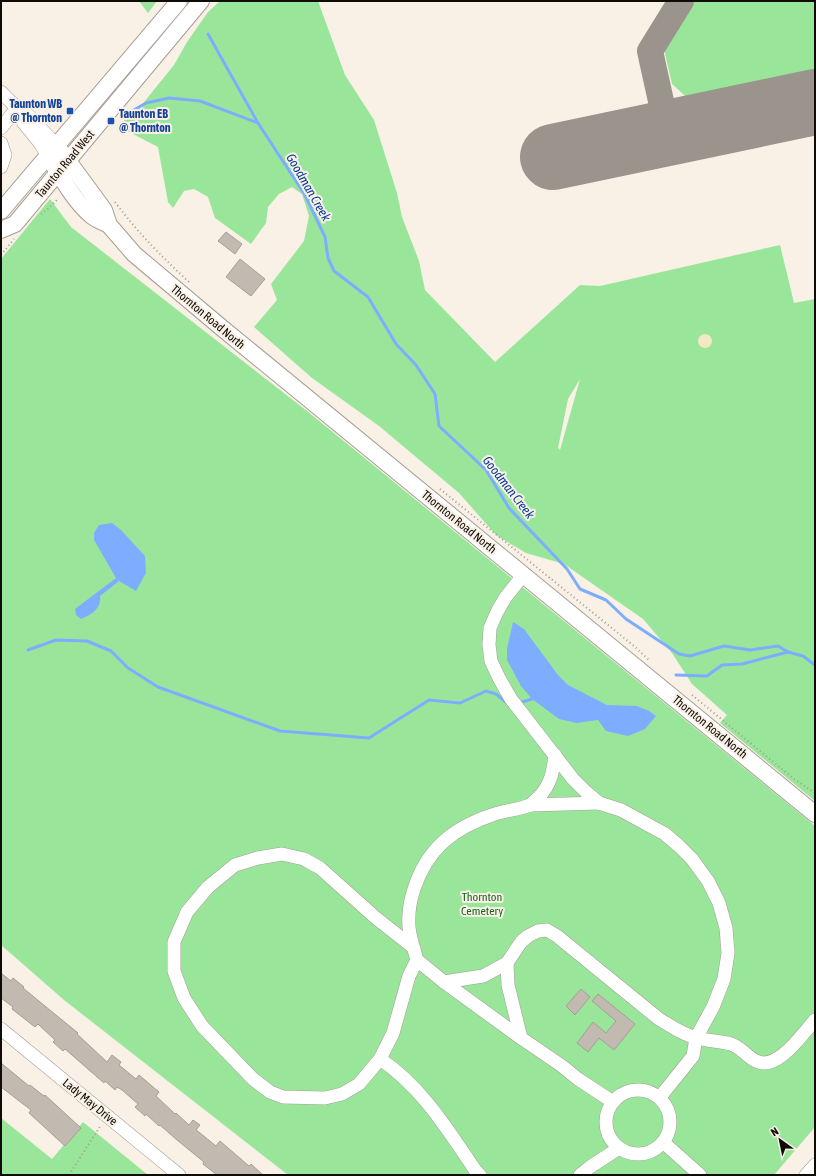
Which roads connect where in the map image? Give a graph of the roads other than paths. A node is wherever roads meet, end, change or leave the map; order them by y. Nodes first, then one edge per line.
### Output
1 (178, 1) edge
2 (201, 1) edge
3 (1, 92) edge
4 (17, 108) junction
5 (1, 128) edge
6 (1, 144) edge
7 (52, 151) junction
8 (1, 167) edge
9 (63, 167) junction
10 (1, 211) edge
11 (1, 230) edge
12 (524, 574) junction
13 (555, 756) junction
14 (599, 803) junction
15 (531, 804) junction
16 (815, 814) edge
17 (416, 954) junction
18 (507, 963) junction
19 (444, 982) junction
20 (815, 1020) edge
21 (1, 1029) edge
22 (521, 1038) junction
23 (696, 1038) junction
24 (380, 1059) junction
25 (660, 1097) junction
26 (613, 1102) junction
27 (663, 1142) junction
28 (619, 1148) junction
29 (815, 1165) edge
30 (179, 1175) edge
31 (480, 1175) edge
32 (580, 1175) edge
33 (700, 1175) edge
34 (806, 1175) edge

1 - 7 main road, Taunton Road West
2 - 9 main road, Taunton Road West
3 - 4 street, Thornton Road North
4 - 5 street
4 - 7 street, Thornton Road North
6 - 8 street
7 - 9 main road, Thornton Road North
7 - 10 main road, Taunton Road West
9 - 11 main road, Taunton Road West
9 - 12 main road, Thornton Road North
12 - 13 street
12 - 16 main road, Thornton Road North
13 - 14 street
13 - 15 street
14 - 15 street
14 - 23 street
15 - 17 street
17 - 19 street
17 - 24 street
17 - 24 street
18 - 19 street
18 - 22 street
18 - 23 street
19 - 22 street
20 - 23 street
21 - 30 street, Lady May Drive
22 - 26 street
23 - 25 street
24 - 31 street
25 - 26 street
25 - 27 street
26 - 28 street
27 - 28 street
27 - 33 street
28 - 32 street
29 - 34 street

